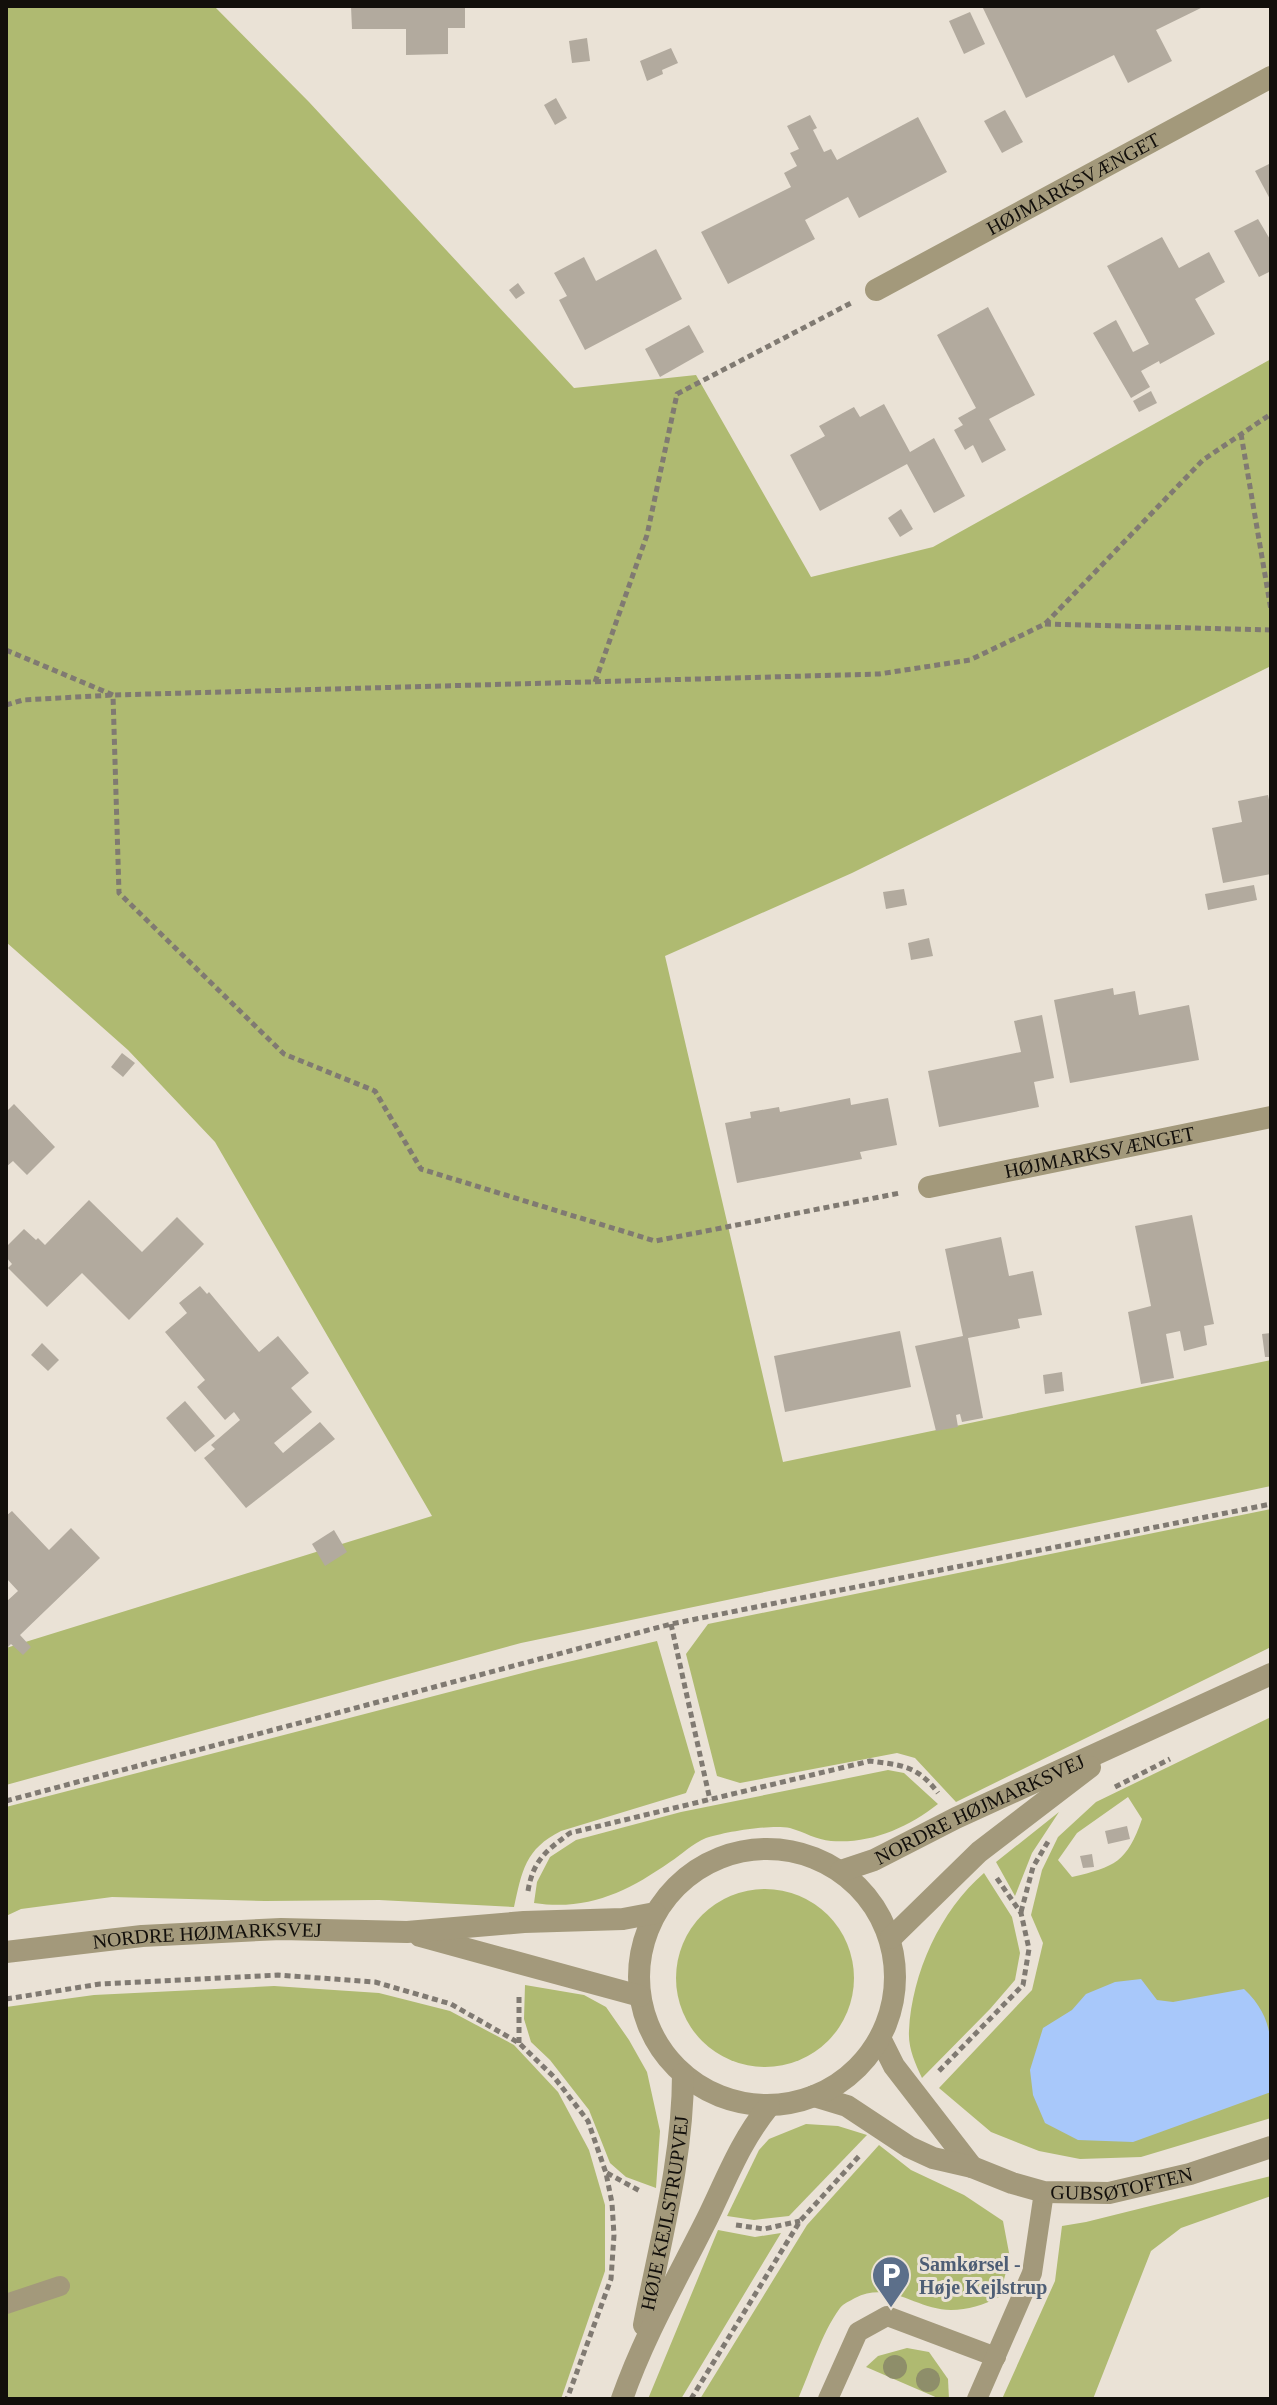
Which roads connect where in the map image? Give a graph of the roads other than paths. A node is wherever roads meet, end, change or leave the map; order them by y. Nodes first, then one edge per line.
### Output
1 (1271, 77) edge
2 (876, 290) road end
3 (1271, 1117) edge
4 (929, 1187) road end
5 (1271, 1674) edge
6 (1119, 1744) junction
7 (841, 1871) junction
8 (655, 1913) junction
9 (407, 1932) junction
10 (891, 1938) junction
11 (6, 1952) edge
12 (640, 1996) junction
13 (880, 2038) junction
14 (683, 2074) junction
15 (814, 2096) junction
16 (769, 2106) junction
17 (1271, 2147) edge
18 (972, 2167) junction
19 (1044, 2192) junction
20 (60, 2286) dead end
21 (6, 2304) edge
22 (639, 2351) junction
23 (996, 2357) junction
24 (622, 2399) edge
25 (828, 2399) edge
26 (977, 2399) edge

1 - 2 street, HØJMARKSVÆNGET
3 - 4 street, HØJMARKSVÆNGET
5 - 6 street, NORDRE HØJMARKSVEJ
6 - 7 street, NORDRE HØJMARKSVEJ
6 - 10 street, NORDRE HØJMARKSVEJ
7 - 8 street
7 - 10 street
8 - 9 street, NORDRE HØJMARKSVEJ
8 - 12 street
9 - 11 street, NORDRE HØJMARKSVEJ
9 - 12 street, NORDRE HØJMARKSVEJ
10 - 13 street
12 - 14 street
13 - 15 street
13 - 18 street
14 - 16 street
14 - 22 street, HØJE KEJLSTRUPVEJ
15 - 16 street
15 - 18 street, GUBSØTOFTEN
16 - 22 street, HØJE KEJLSTRUPVEJ
17 - 19 street, GUBSØTOFTEN
18 - 19 street, GUBSØTOFTEN
19 - 23 lane
20 - 21 lane
22 - 24 street, HØJE KEJLSTRUPVEJ
23 - 25 lane
23 - 26 lane

